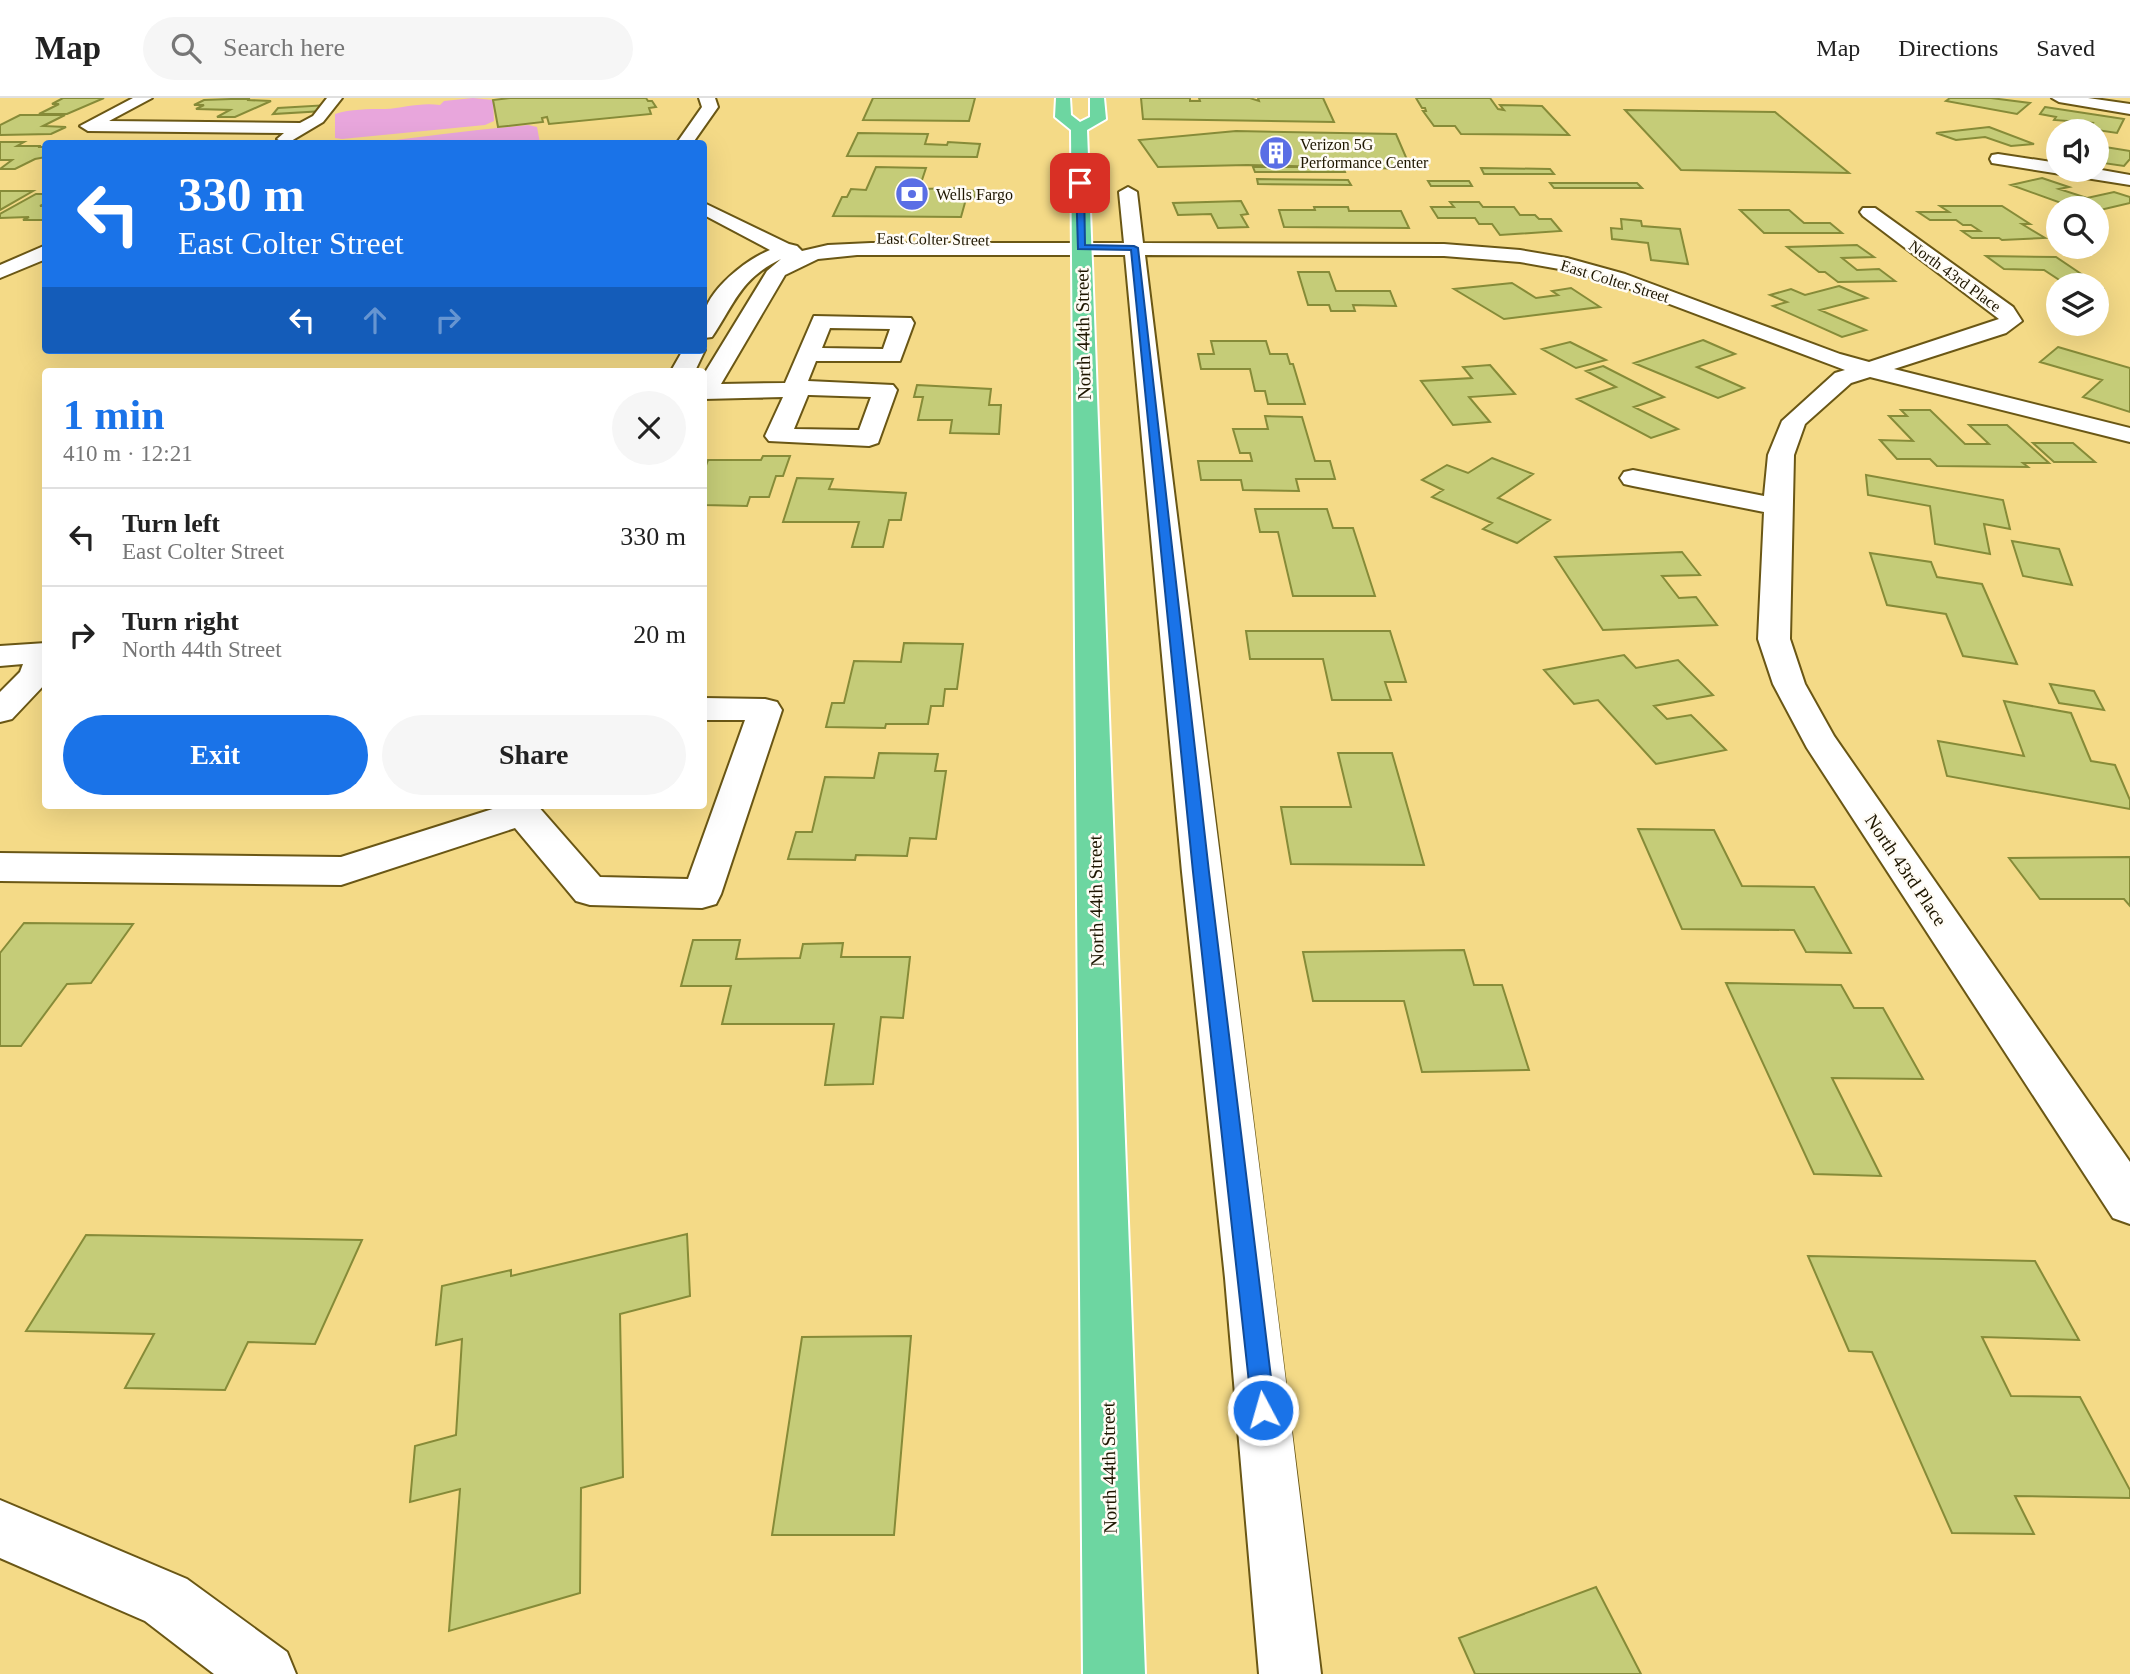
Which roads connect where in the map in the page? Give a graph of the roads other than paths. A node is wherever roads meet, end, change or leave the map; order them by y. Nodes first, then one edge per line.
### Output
1 (335, 98) edge
2 (706, 98) edge
3 (1063, 98) edge
4 (1097, 98) edge
5 (2059, 98) edge
6 (142, 99) edge
7 (301, 108) dead end
8 (2130, 109) edge
9 (141, 127) junction
10 (284, 128) junction
11 (306, 128) junction
12 (1079, 128) junction
13 (263, 140) edge
14 (284, 140) edge
15 (687, 140) edge
16 (1998, 159) dead end
17 (2046, 166) edge
18 (2109, 177) edge
19 (2130, 180) edge
20 (1128, 192) dead end
21 (707, 210) edge
22 (1868, 212) dead end
23 (42, 241) edge
24 (1081, 247) junction
25 (1134, 248) junction
26 (10, 253) edge
27 (42, 253) edge
28 (792, 254) junction
29 (0, 272) edge
30 (707, 326) edge
31 (807, 354) dead end
32 (1872, 370) junction
33 (707, 386) edge
34 (707, 391) edge
35 (2130, 435) edge
36 (1633, 478) dead end
37 (1776, 506) junction
38 (0, 656) edge
39 (42, 664) edge
40 (0, 678) edge
41 (707, 709) edge
42 (0, 711) edge
43 (519, 809) edge
44 (0, 867) edge
45 (2130, 1202) edge
46 (3, 1535) edge
47 (265, 1674) edge
48 (1114, 1674) edge
49 (1290, 1674) edge

1 - 11 street
2 - 15 street
3 - 12 main road
4 - 12 main road
5 - 8 street
6 - 9 street
6 - 9 street
7 - 10 street
9 - 10 street
10 - 11 street
10 - 13 street
11 - 14 street
12 - 24 main road, North 44th Street
16 - 17 street
18 - 19 street
20 - 25 street
21 - 28 street
22 - 32 street, North 43rd Place
23 - 26 street
24 - 25 street, East Colter Street
24 - 28 street, East Colter Street
24 - 48 main road, North 44th Street
25 - 32 street, East Colter Street
25 - 49 street
27 - 29 street
28 - 30 street
28 - 33 street
31 - 34 street
32 - 35 street, East Colter Street
32 - 37 street, North 43rd Place
36 - 37 street
37 - 45 street, North 43rd Place
38 - 39 street
39 - 40 street
39 - 42 street
41 - 43 street
43 - 44 street
46 - 47 street

